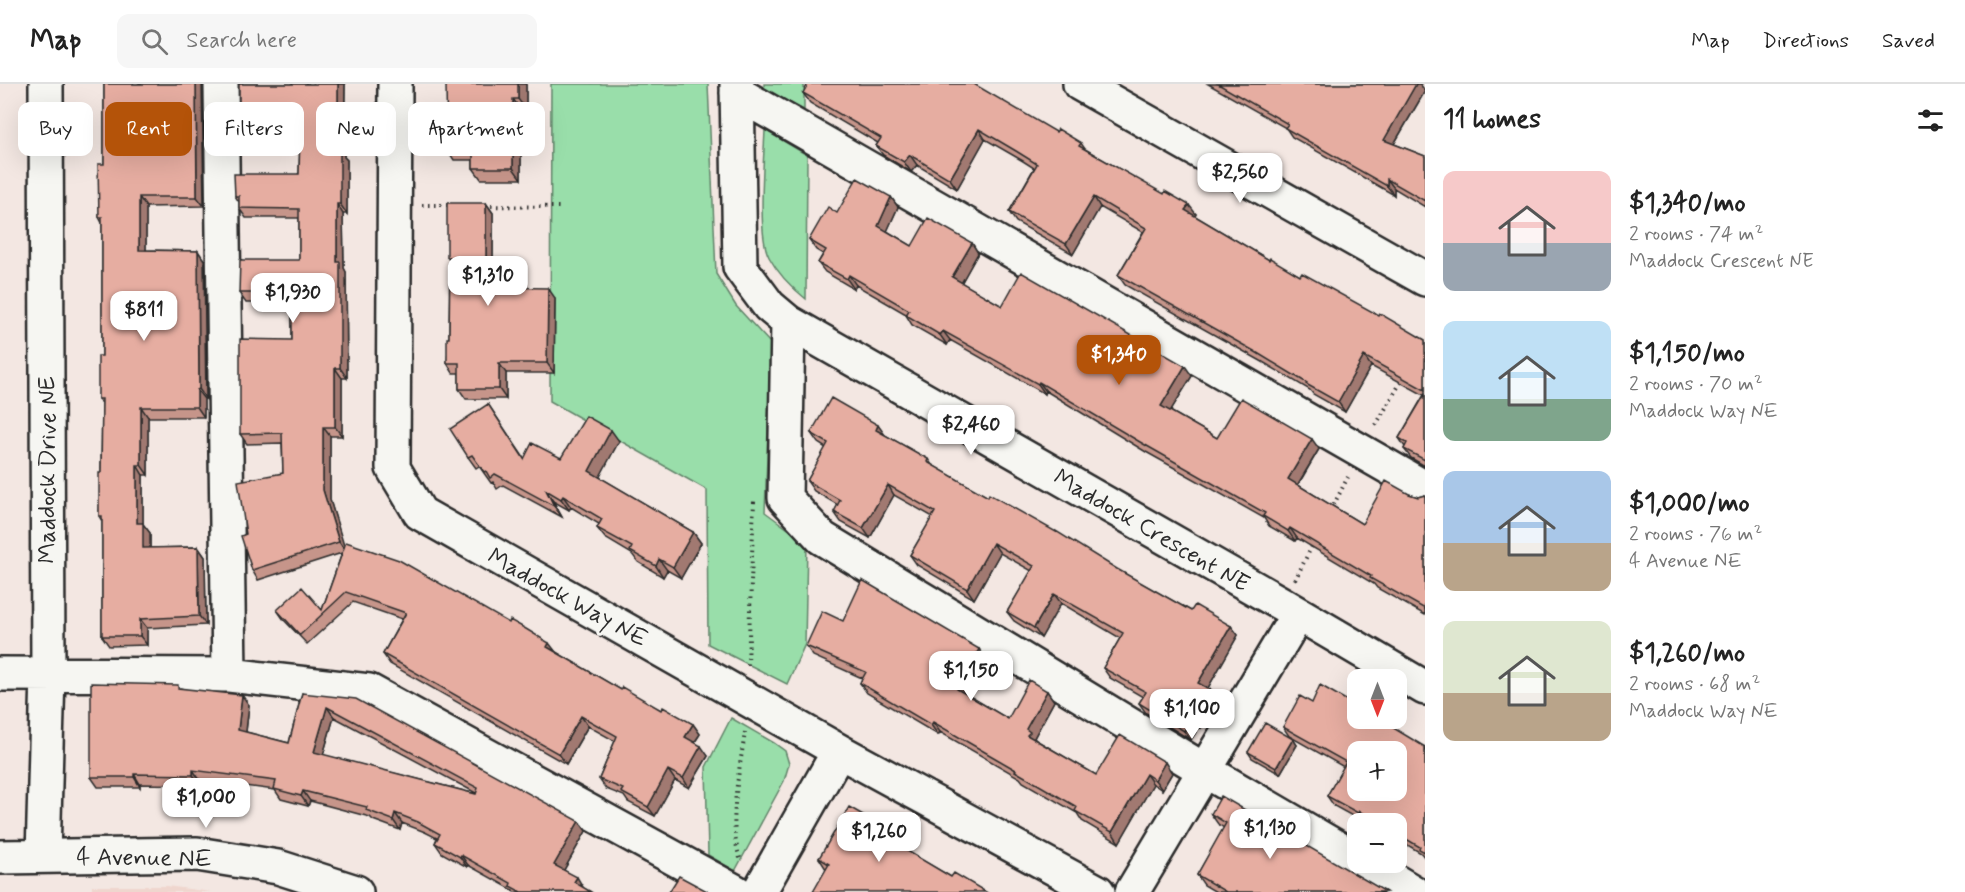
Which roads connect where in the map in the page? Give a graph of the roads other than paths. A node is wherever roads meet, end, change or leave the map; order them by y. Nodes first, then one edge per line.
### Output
1 (46, 84) edge
2 (221, 84) edge
3 (395, 84) edge
4 (1091, 87) edge
5 (737, 89) edge
6 (1425, 279) edge
7 (788, 322) junction
8 (1425, 488) edge
9 (1298, 614) junction
10 (0, 674) edge
11 (48, 674) junction
12 (229, 675) junction
13 (1425, 688) edge
14 (838, 751) junction
15 (1203, 771) junction
16 (1347, 854) edge
17 (0, 856) edge
18 (43, 856) junction
19 (1381, 873) edge
20 (753, 888) edge
21 (356, 892) edge
22 (1098, 892) edge
23 (1132, 892) edge
24 (1413, 892) edge

1 - 11 street, Maddock Drive NE
2 - 12 street
3 - 14 street, Maddock Way NE
4 - 6 street
5 - 7 street, Maddock Crescent NE
5 - 8 street
7 - 9 street, Maddock Crescent NE
7 - 15 street
9 - 13 street, Maddock Crescent NE
9 - 15 street
10 - 11 street
11 - 12 street
11 - 18 street, Maddock Drive NE
12 - 20 street
14 - 20 street
14 - 22 street, Maddock Way NE
15 - 16 street
15 - 23 street
17 - 18 street, 4 Avenue NE
18 - 21 street, 4 Avenue NE
19 - 24 street

